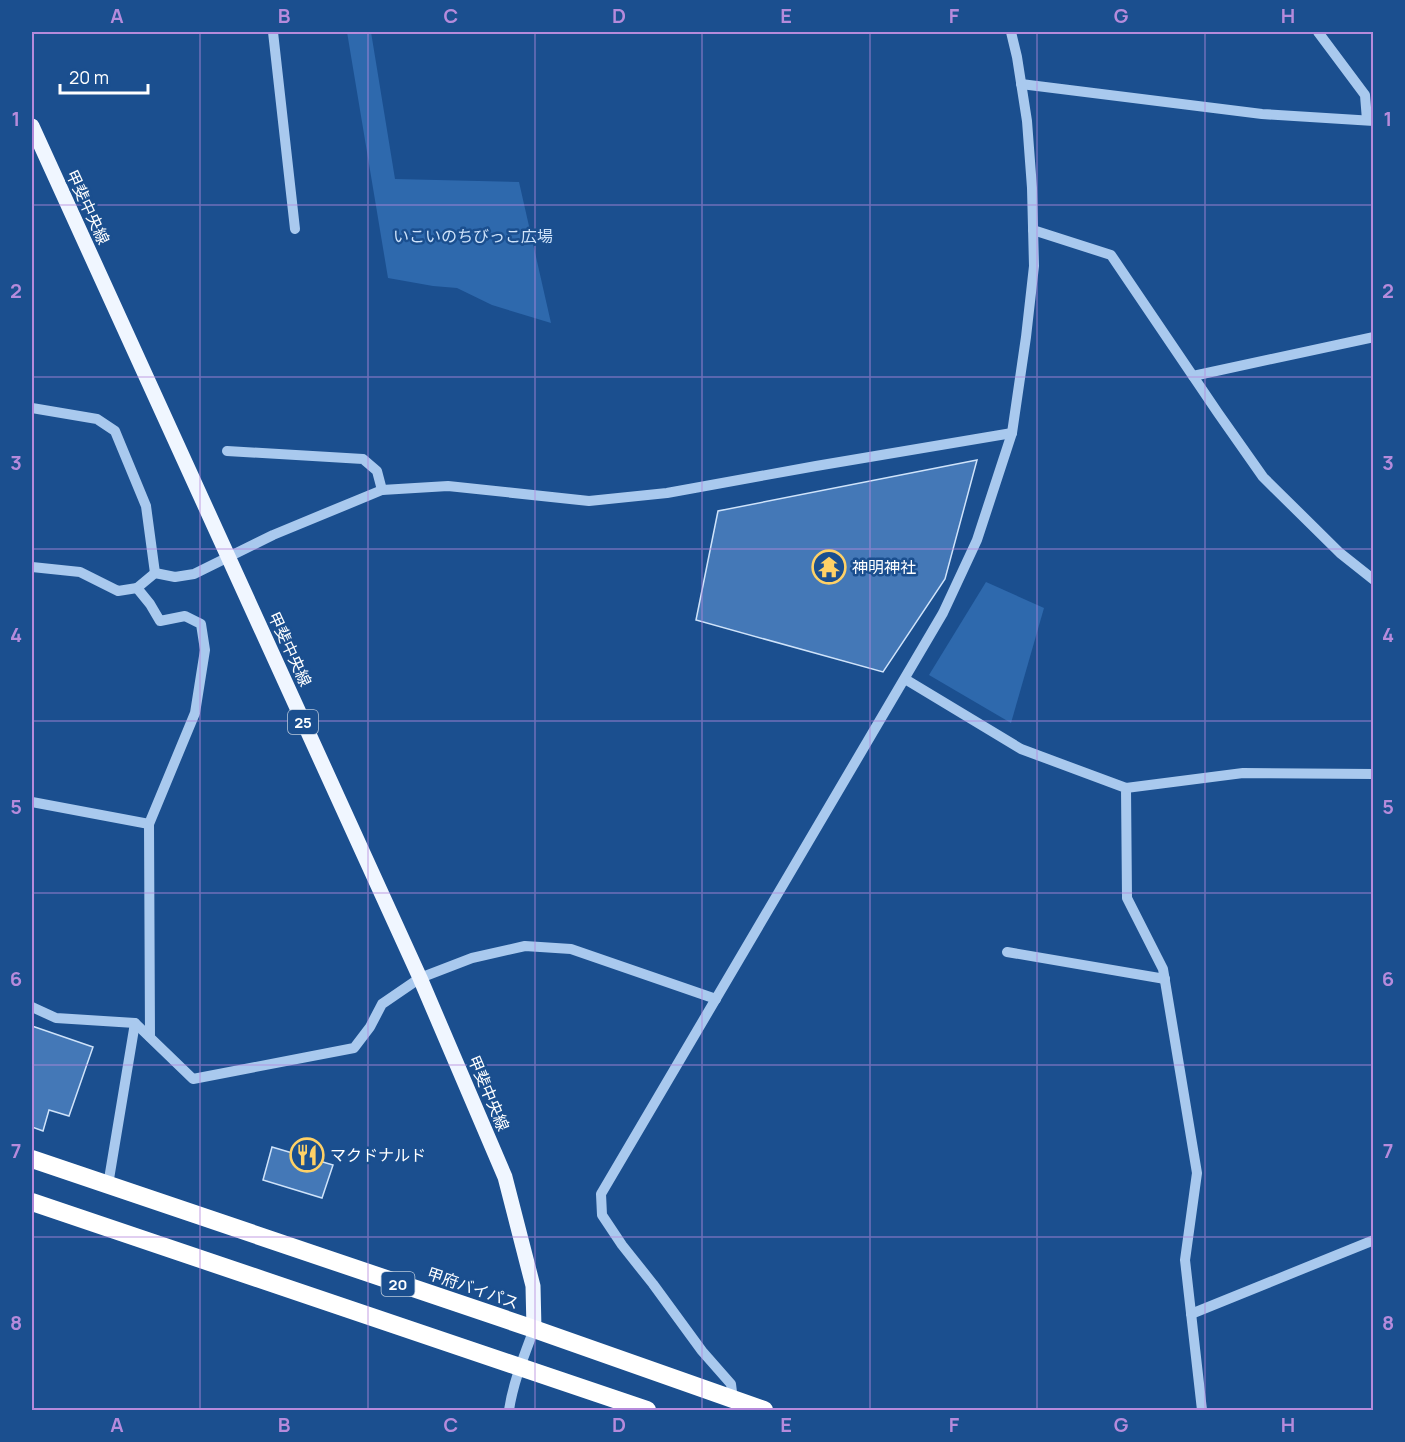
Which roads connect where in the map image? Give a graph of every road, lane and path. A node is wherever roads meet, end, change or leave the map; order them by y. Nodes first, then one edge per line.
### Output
1 (273, 32) edge
2 (1011, 32) edge
3 (1318, 32) edge
4 (1021, 84) junction
5 (1370, 121) edge
6 (32, 126) edge
7 (295, 229) dead end
8 (1033, 230) junction
9 (1374, 337) edge
10 (1193, 376) junction
11 (32, 408) edge
12 (1012, 433) junction
13 (227, 451) dead end
14 (382, 490) junction
15 (228, 557) junction
16 (32, 567) edge
17 (155, 573) junction
18 (1374, 580) edge
19 (137, 588) junction
20 (905, 679) junction
21 (1374, 774) edge
22 (1126, 788) junction
23 (32, 802) edge
24 (149, 824) junction
25 (1007, 952) dead end
26 (420, 978) junction
27 (1165, 979) junction
28 (716, 999) junction
29 (32, 1007) edge
30 (135, 1023) junction
31 (150, 1037) junction
32 (32, 1159) edge
33 (108, 1185) junction
34 (32, 1202) edge
35 (1374, 1240) edge
36 (1191, 1314) junction
37 (534, 1329) junction
38 (520, 1367) junction
39 (733, 1400) junction
40 (509, 1410) edge
41 (647, 1410) edge
42 (764, 1410) edge
43 (1202, 1410) edge

1 - 7 street
2 - 4 street
3 - 5 street
4 - 5 street
4 - 8 street
6 - 15 main road, 甲斐中央線 / 25
8 - 10 street
8 - 12 street
9 - 10 street
10 - 18 street
11 - 17 street
12 - 14 street
12 - 20 street
13 - 14 street
14 - 15 street
15 - 17 street
15 - 26 main road, 甲斐中央線 / 25
16 - 19 street
17 - 19 street
19 - 24 street
20 - 22 street
20 - 28 street
21 - 22 street
22 - 27 street
23 - 24 street
24 - 31 street
25 - 27 street
26 - 28 street
26 - 31 street
26 - 37 main road, 甲斐中央線 / 25
27 - 36 street
28 - 39 street
29 - 30 street
30 - 31 street
30 - 33 street
32 - 33 highway, 甲府バイパス / 20
33 - 37 highway, 甲府バイパス / 20
34 - 38 highway, 20
35 - 36 street
36 - 43 street
37 - 38 street
37 - 39 highway, 甲府バイパス / 20
38 - 40 street
38 - 41 highway, 20
39 - 42 highway, 甲府バイパス / 20

